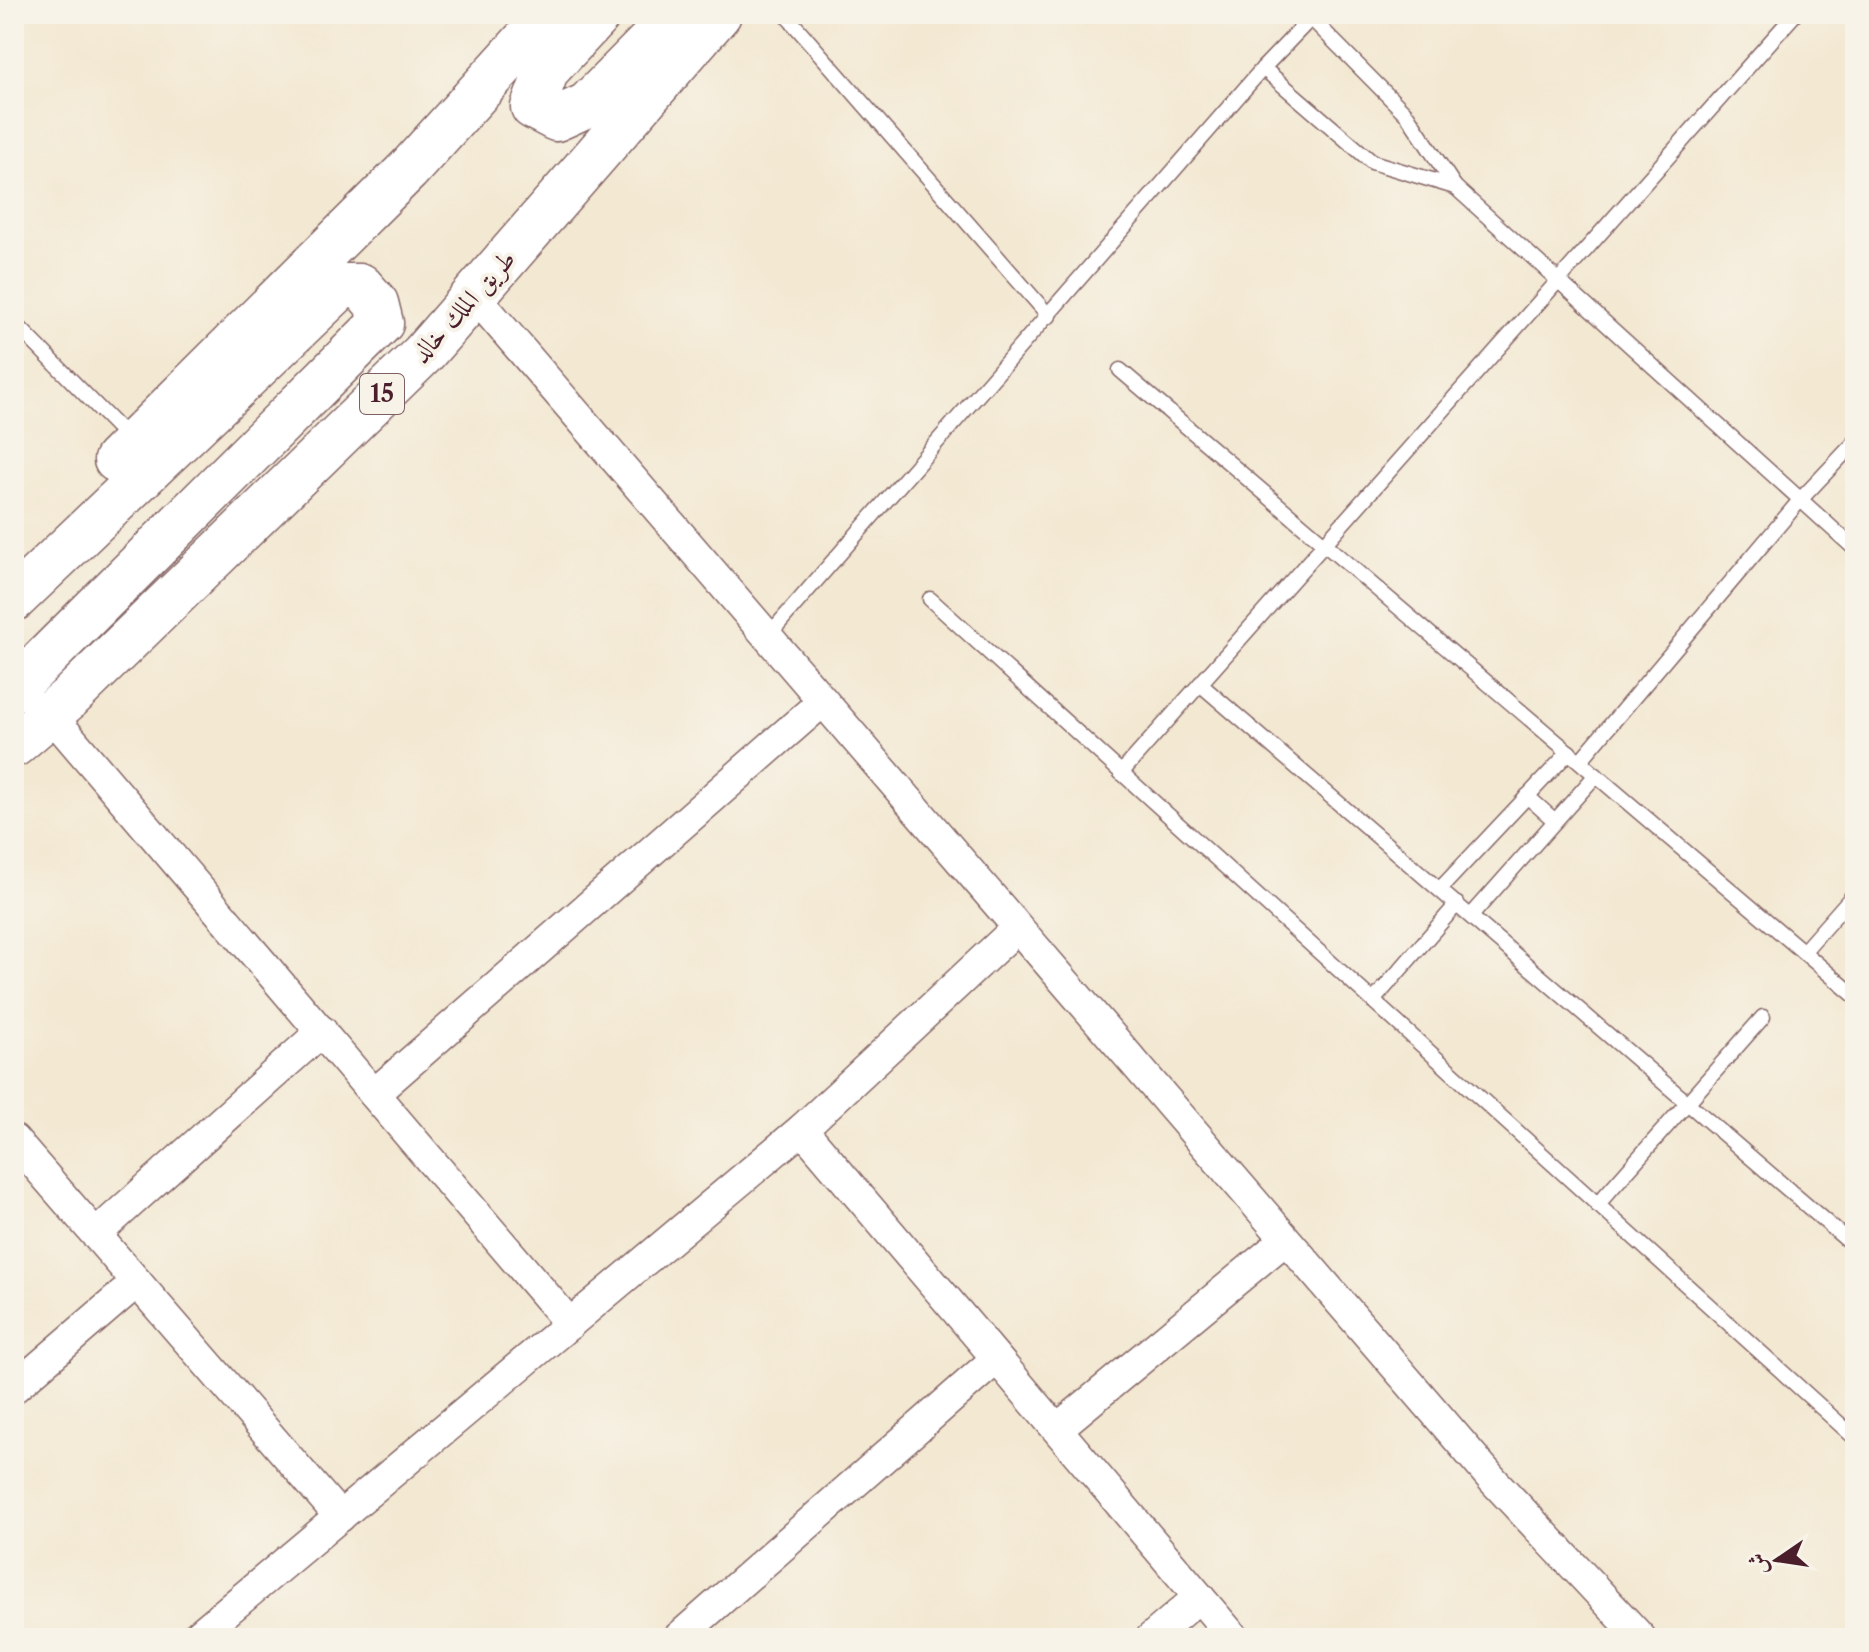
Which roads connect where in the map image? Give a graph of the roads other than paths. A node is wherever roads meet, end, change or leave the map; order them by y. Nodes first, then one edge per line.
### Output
1 (549, 14) edge
2 (599, 14) edge
3 (677, 14) edge
4 (719, 14) edge
5 (785, 14) edge
6 (1795, 14) edge
7 (1313, 16) edge
8 (1263, 68) junction
9 (1455, 187) junction
10 (1560, 281) junction
11 (474, 295) junction
12 (1049, 316) junction
13 (14, 322) edge
14 (1120, 370) dead end
15 (1855, 442) edge
16 (133, 443) junction
17 (1801, 499) junction
18 (1325, 544) junction
19 (1855, 549) edge
20 (14, 559) edge
21 (14, 599) edge
22 (930, 599) dead end
23 (767, 637) junction
24 (1200, 684) junction
25 (14, 689) edge
26 (823, 701) junction
27 (50, 714) junction
28 (14, 745) edge
29 (1575, 757) junction
30 (1121, 773) junction
31 (1596, 775) junction
32 (1527, 796) junction
33 (1555, 821) junction
34 (1440, 889) junction
35 (1855, 893) edge
36 (1457, 904) junction
37 (1471, 916) junction
38 (1017, 928) junction
39 (1803, 952) junction
40 (1855, 996) edge
41 (1373, 1001) junction
42 (1763, 1017) dead end
43 (322, 1031) junction
44 (374, 1094) junction
45 (1686, 1104) junction
46 (802, 1129) junction
47 (14, 1140) edge
48 (1597, 1205) junction
49 (96, 1234) junction
50 (1285, 1240) junction
51 (1855, 1247) edge
52 (137, 1282) junction
53 (570, 1324) junction
54 (996, 1359) junction
55 (14, 1388) edge
56 (1058, 1428) junction
57 (1855, 1438) edge
58 (340, 1517) junction
59 (1199, 1597) junction
60 (195, 1638) edge
61 (678, 1638) edge
62 (1151, 1638) edge
63 (1234, 1638) edge
64 (1641, 1638) edge

1 - 16 highway
2 - 3 highway
4 - 11 highway, طريق الملك خالد / 15
5 - 12 lane
6 - 10 lane
7 - 8 lane
7 - 9 lane
8 - 9 lane
8 - 12 lane
9 - 10 lane
10 - 17 lane
10 - 18 lane
11 - 23 street
11 - 27 highway, طريق الملك خالد / 15
12 - 23 lane
13 - 16 lane
14 - 18 lane
15 - 17 lane
16 - 20 highway
17 - 19 lane
17 - 29 lane
18 - 24 lane
18 - 29 lane
21 - 25 highway
22 - 30 lane
23 - 26 street
24 - 30 lane
24 - 34 lane
26 - 38 street
26 - 44 street
27 - 28 highway, طريق الملك خالد / 15
27 - 43 street
29 - 31 lane
29 - 32 lane
30 - 41 lane
31 - 33 lane
31 - 39 lane
32 - 33 lane
32 - 34 lane
33 - 37 lane
34 - 36 lane
35 - 39 lane
36 - 37 lane
36 - 41 lane
37 - 45 lane
38 - 46 street
38 - 50 street
39 - 40 lane
41 - 48 lane
42 - 45 lane
43 - 44 street
43 - 49 street
44 - 53 street
45 - 48 lane
45 - 51 lane
46 - 53 street
46 - 54 street
47 - 49 street
48 - 57 lane
49 - 52 street
50 - 56 street
50 - 64 street
52 - 55 street
52 - 58 street
53 - 58 street
54 - 56 street
54 - 61 street
56 - 59 street
58 - 60 street
59 - 62 street
59 - 63 street

